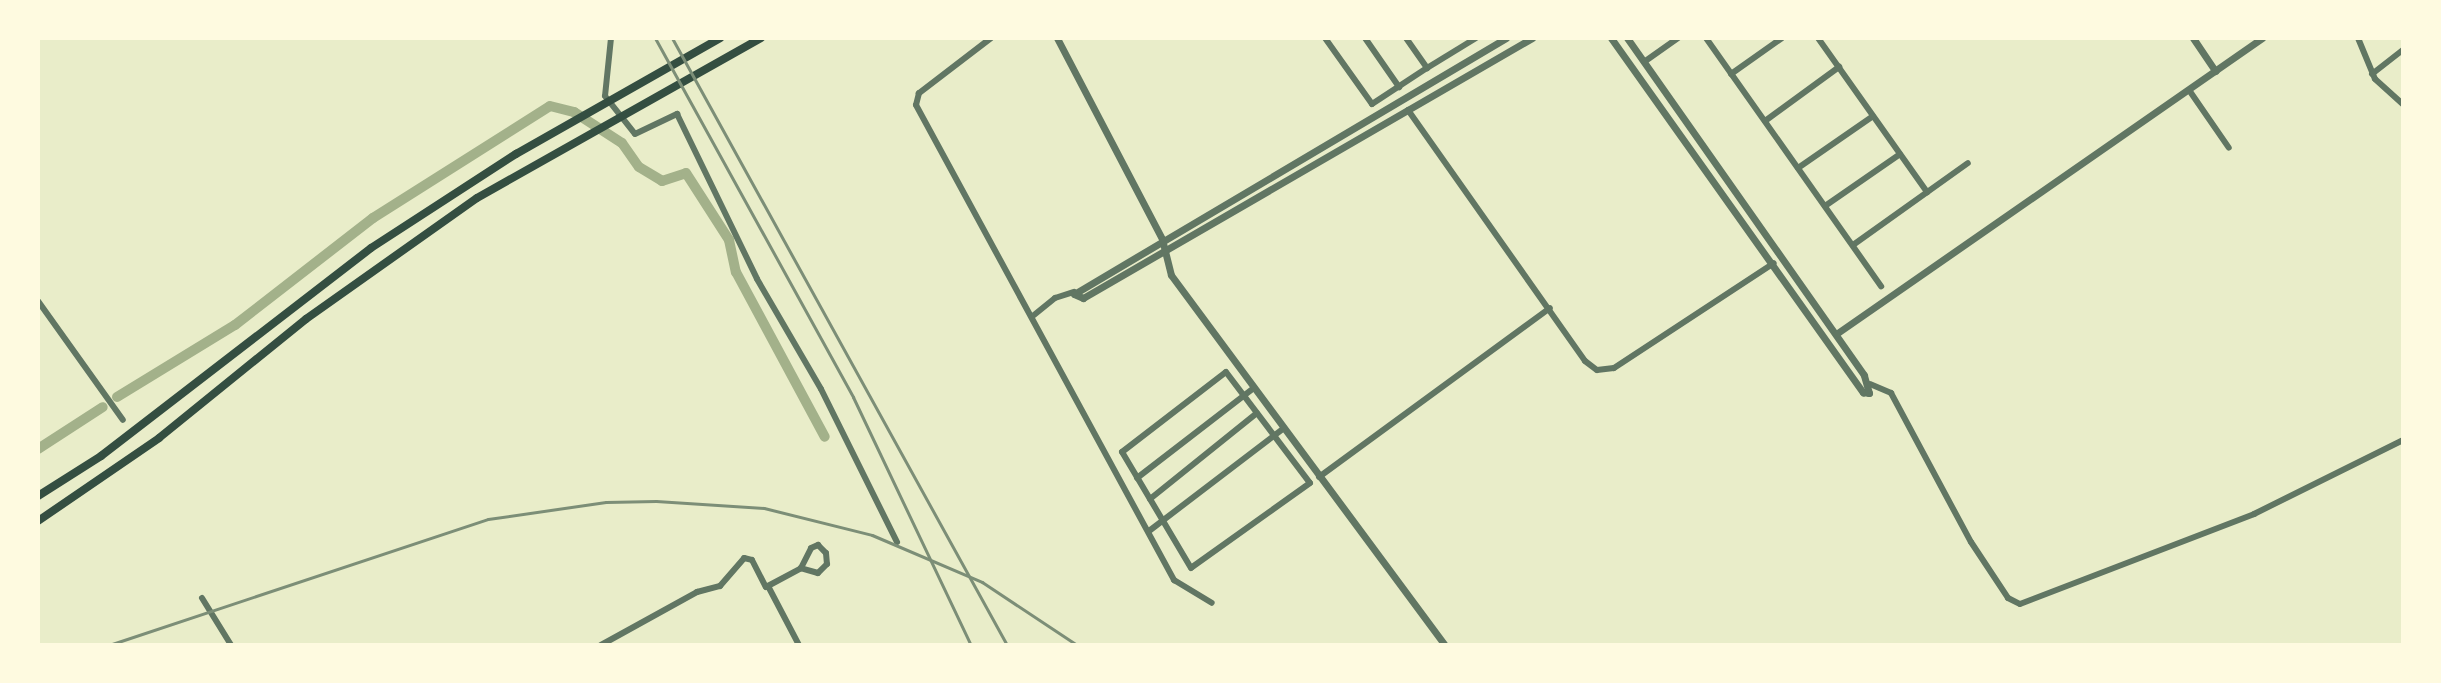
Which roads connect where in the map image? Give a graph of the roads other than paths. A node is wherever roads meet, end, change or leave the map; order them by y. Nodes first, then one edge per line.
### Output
1 (611, 38) edge
2 (720, 38) edge
3 (761, 38) edge
4 (991, 38) edge
5 (1057, 38) edge
6 (1325, 38) edge
7 (1365, 38) edge
8 (1406, 38) edge
9 (1476, 38) edge
10 (1506, 38) edge
11 (1532, 38) edge
12 (1611, 38) edge
13 (1627, 38) edge
14 (1678, 38) edge
15 (1706, 38) edge
16 (1782, 38) edge
17 (1818, 38) edge
18 (2193, 38) edge
19 (2262, 38) edge
20 (2358, 38) edge
21 (2403, 50) edge
22 (1644, 62) junction
23 (1839, 67) junction
24 (1427, 68) junction
25 (2215, 71) junction
26 (1731, 74) junction
27 (2372, 74) junction
28 (1399, 87) junction
29 (2189, 90) junction
30 (2403, 104) edge
31 (1408, 110) junction
32 (1873, 116) junction
33 (1765, 121) junction
34 (2229, 148) dead end
35 (1900, 154) junction
36 (1968, 163) dead end
37 (1798, 168) junction
38 (1927, 192) junction
39 (1825, 206) junction
40 (1163, 243) junction
41 (1853, 245) junction
42 (1774, 263) junction
43 (1881, 286) dead end
44 (1074, 292) joint
45 (38, 301) edge
46 (1550, 308) junction
47 (1034, 315) junction
48 (1836, 334) junction
49 (1870, 384) junction
50 (1254, 388) junction
51 (1244, 396) junction
52 (1257, 413) junction
53 (123, 420) dead end
54 (1284, 428) junction
55 (1275, 435) junction
56 (2403, 440) edge
57 (1319, 477) junction
58 (1138, 480) junction
59 (1125, 487) junction
60 (38, 496) edge
61 (1150, 499) junction
62 (38, 521) edge
63 (1162, 521) junction
64 (1149, 531) junction
65 (897, 542) dead end
66 (801, 568) junction
67 (768, 586) junction
68 (202, 598) dead end
69 (1212, 603) dead end
70 (231, 645) edge
71 (601, 645) edge
72 (799, 645) edge
73 (1445, 645) edge

1 - 65 street
2 - 60 main road
3 - 62 main road
4 - 47 street
5 - 40 street
6 - 28 street
7 - 28 street
8 - 24 street
9 - 24 street
10 - 40 street
11 - 31 street
12 - 42 street
13 - 22 street
14 - 22 street
15 - 26 street
16 - 26 street
17 - 23 street
18 - 25 street
19 - 25 street
20 - 27 street
21 - 27 street
22 - 48 street
23 - 32 street
23 - 33 street
24 - 28 street
25 - 29 street
26 - 33 street
27 - 30 street
29 - 34 street
29 - 48 street
31 - 40 street
31 - 46 street
32 - 35 street
32 - 37 street
33 - 37 street
35 - 38 street
35 - 39 street
36 - 38 street
37 - 39 street
38 - 41 street
39 - 41 street
40 - 44 street
40 - 50 street
41 - 43 street
42 - 46 street
42 - 49 street
44 - 47 street
45 - 53 street
46 - 57 street
47 - 59 street
48 - 49 street
49 - 56 street
50 - 51 street
50 - 54 street
51 - 52 street
51 - 58 street
51 - 58 street
52 - 55 street
52 - 61 street
54 - 55 street
54 - 57 street
55 - 63 street
55 - 63 street
57 - 73 street
58 - 59 street
58 - 61 street
59 - 64 street
61 - 63 street
63 - 64 street
64 - 69 street
66 - 66 street
66 - 67 street
67 - 71 street
67 - 72 street
68 - 70 street

